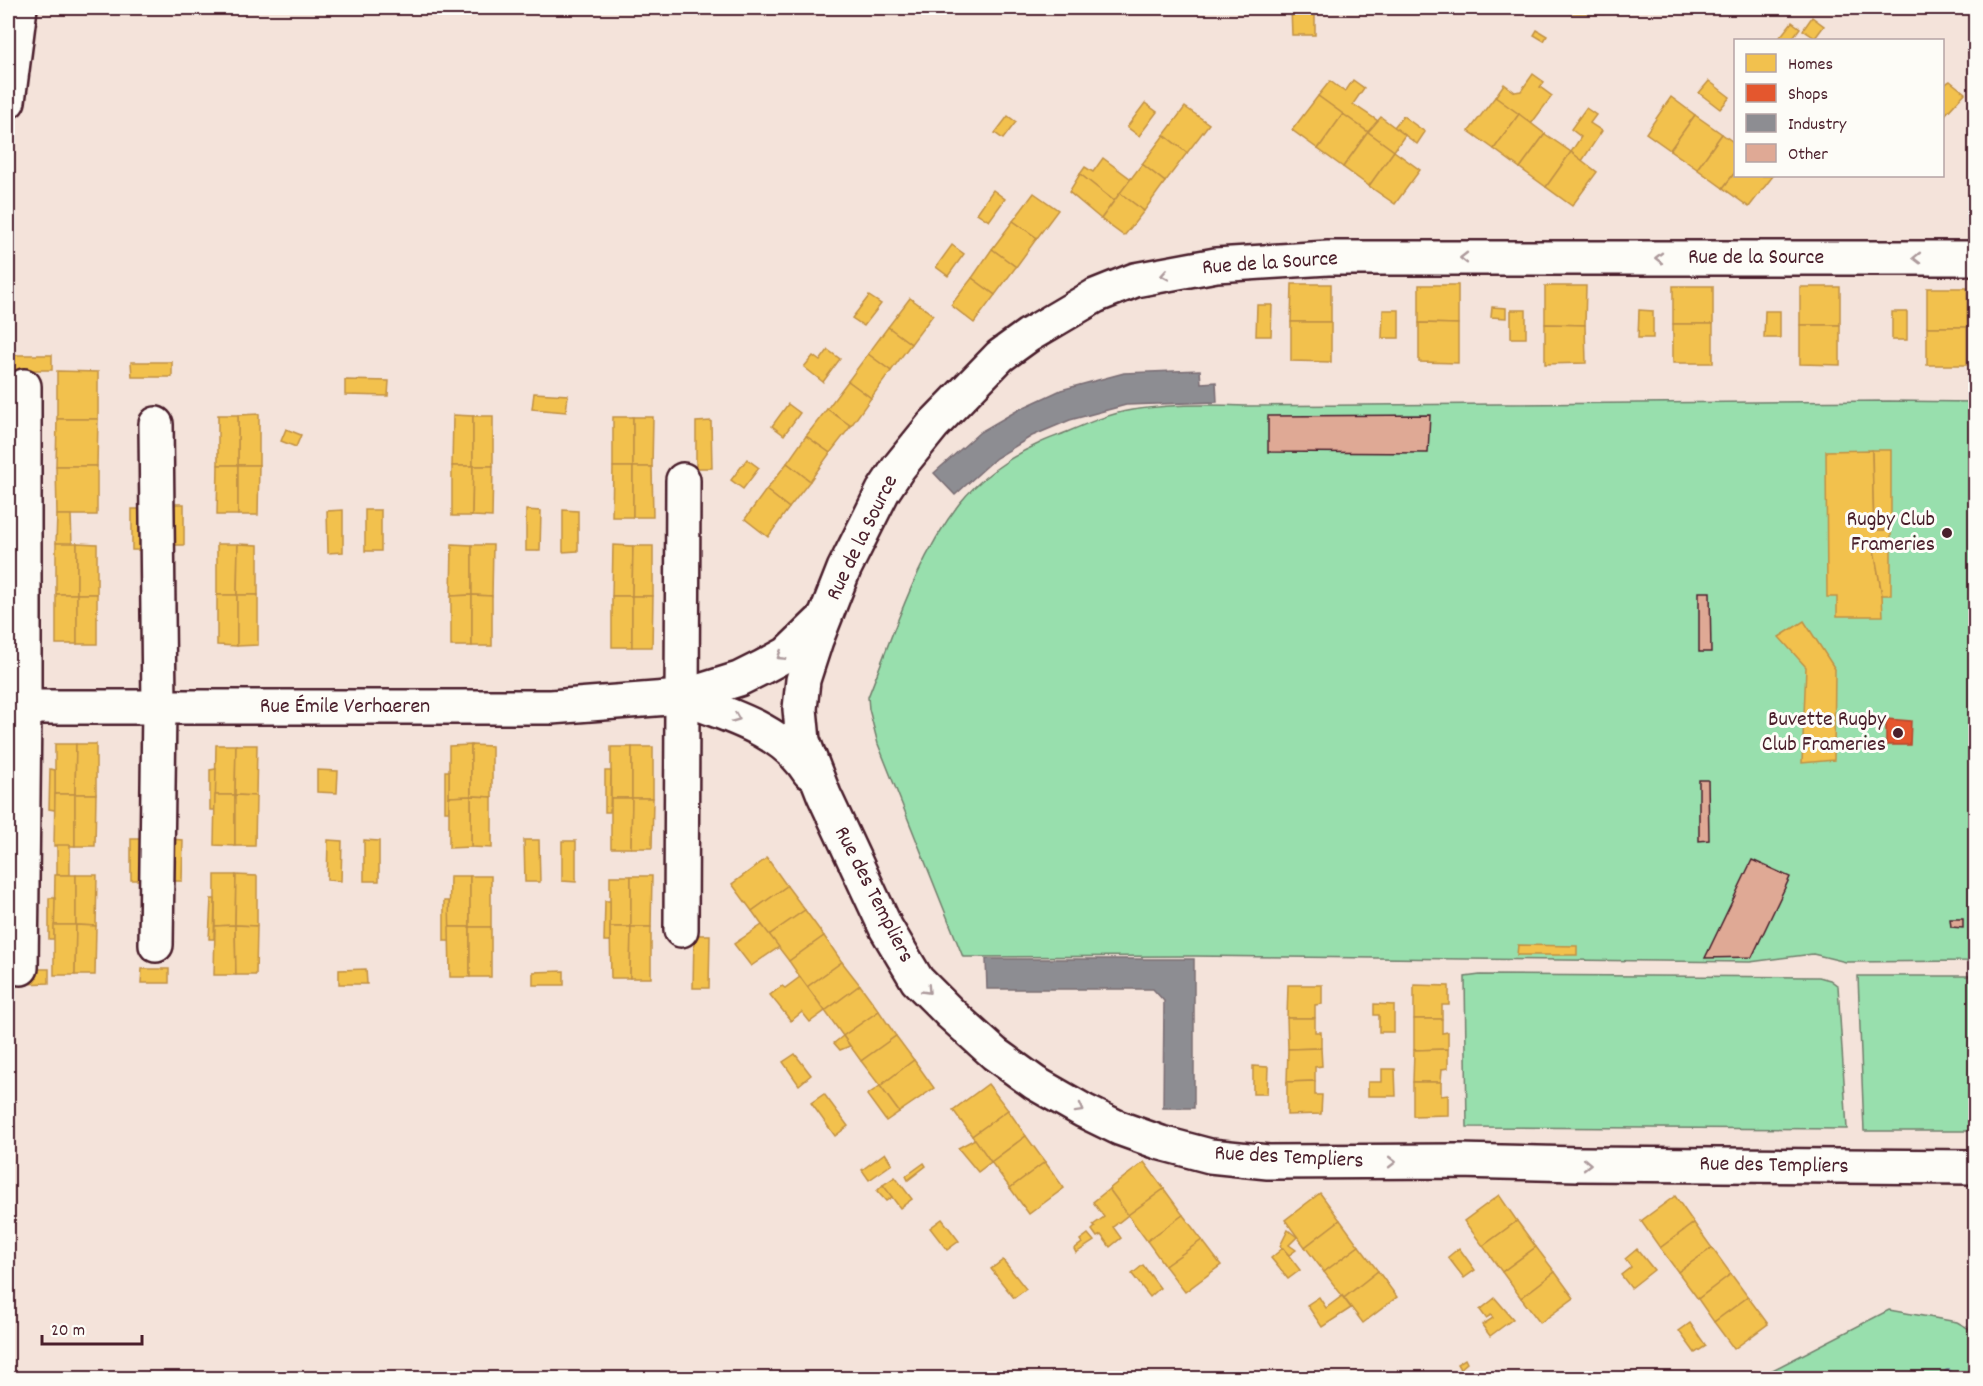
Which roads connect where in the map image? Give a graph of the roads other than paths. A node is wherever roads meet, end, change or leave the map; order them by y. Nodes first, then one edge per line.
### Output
1 (20, 8) edge
2 (8, 101) edge
3 (1976, 258) edge
4 (24, 386) dead end
5 (156, 423) dead end
6 (683, 480) dead end
7 (824, 618) junction
8 (681, 697) junction
9 (16, 707) edge
10 (159, 707) junction
11 (800, 709) joint
12 (824, 795) junction
13 (681, 930) dead end
14 (156, 945) dead end
15 (21, 968) dead end
16 (1976, 1167) edge

1 - 2 street
3 -> 7 street, Rue de la Source
4 - 9 street
5 - 10 street
6 - 8 street
7 -> 8 street, Rue Émile Verhaeren
7 - 11 street, Rue de la Source
8 - 10 street, Rue Émile Verhaeren
8 -> 12 street, Rue Émile Verhaeren
8 - 13 street
9 - 10 street, Rue Émile Verhaeren
9 - 15 street
10 - 14 street
11 - 12 street, Rue des Templiers
12 -> 16 street, Rue des Templiers

